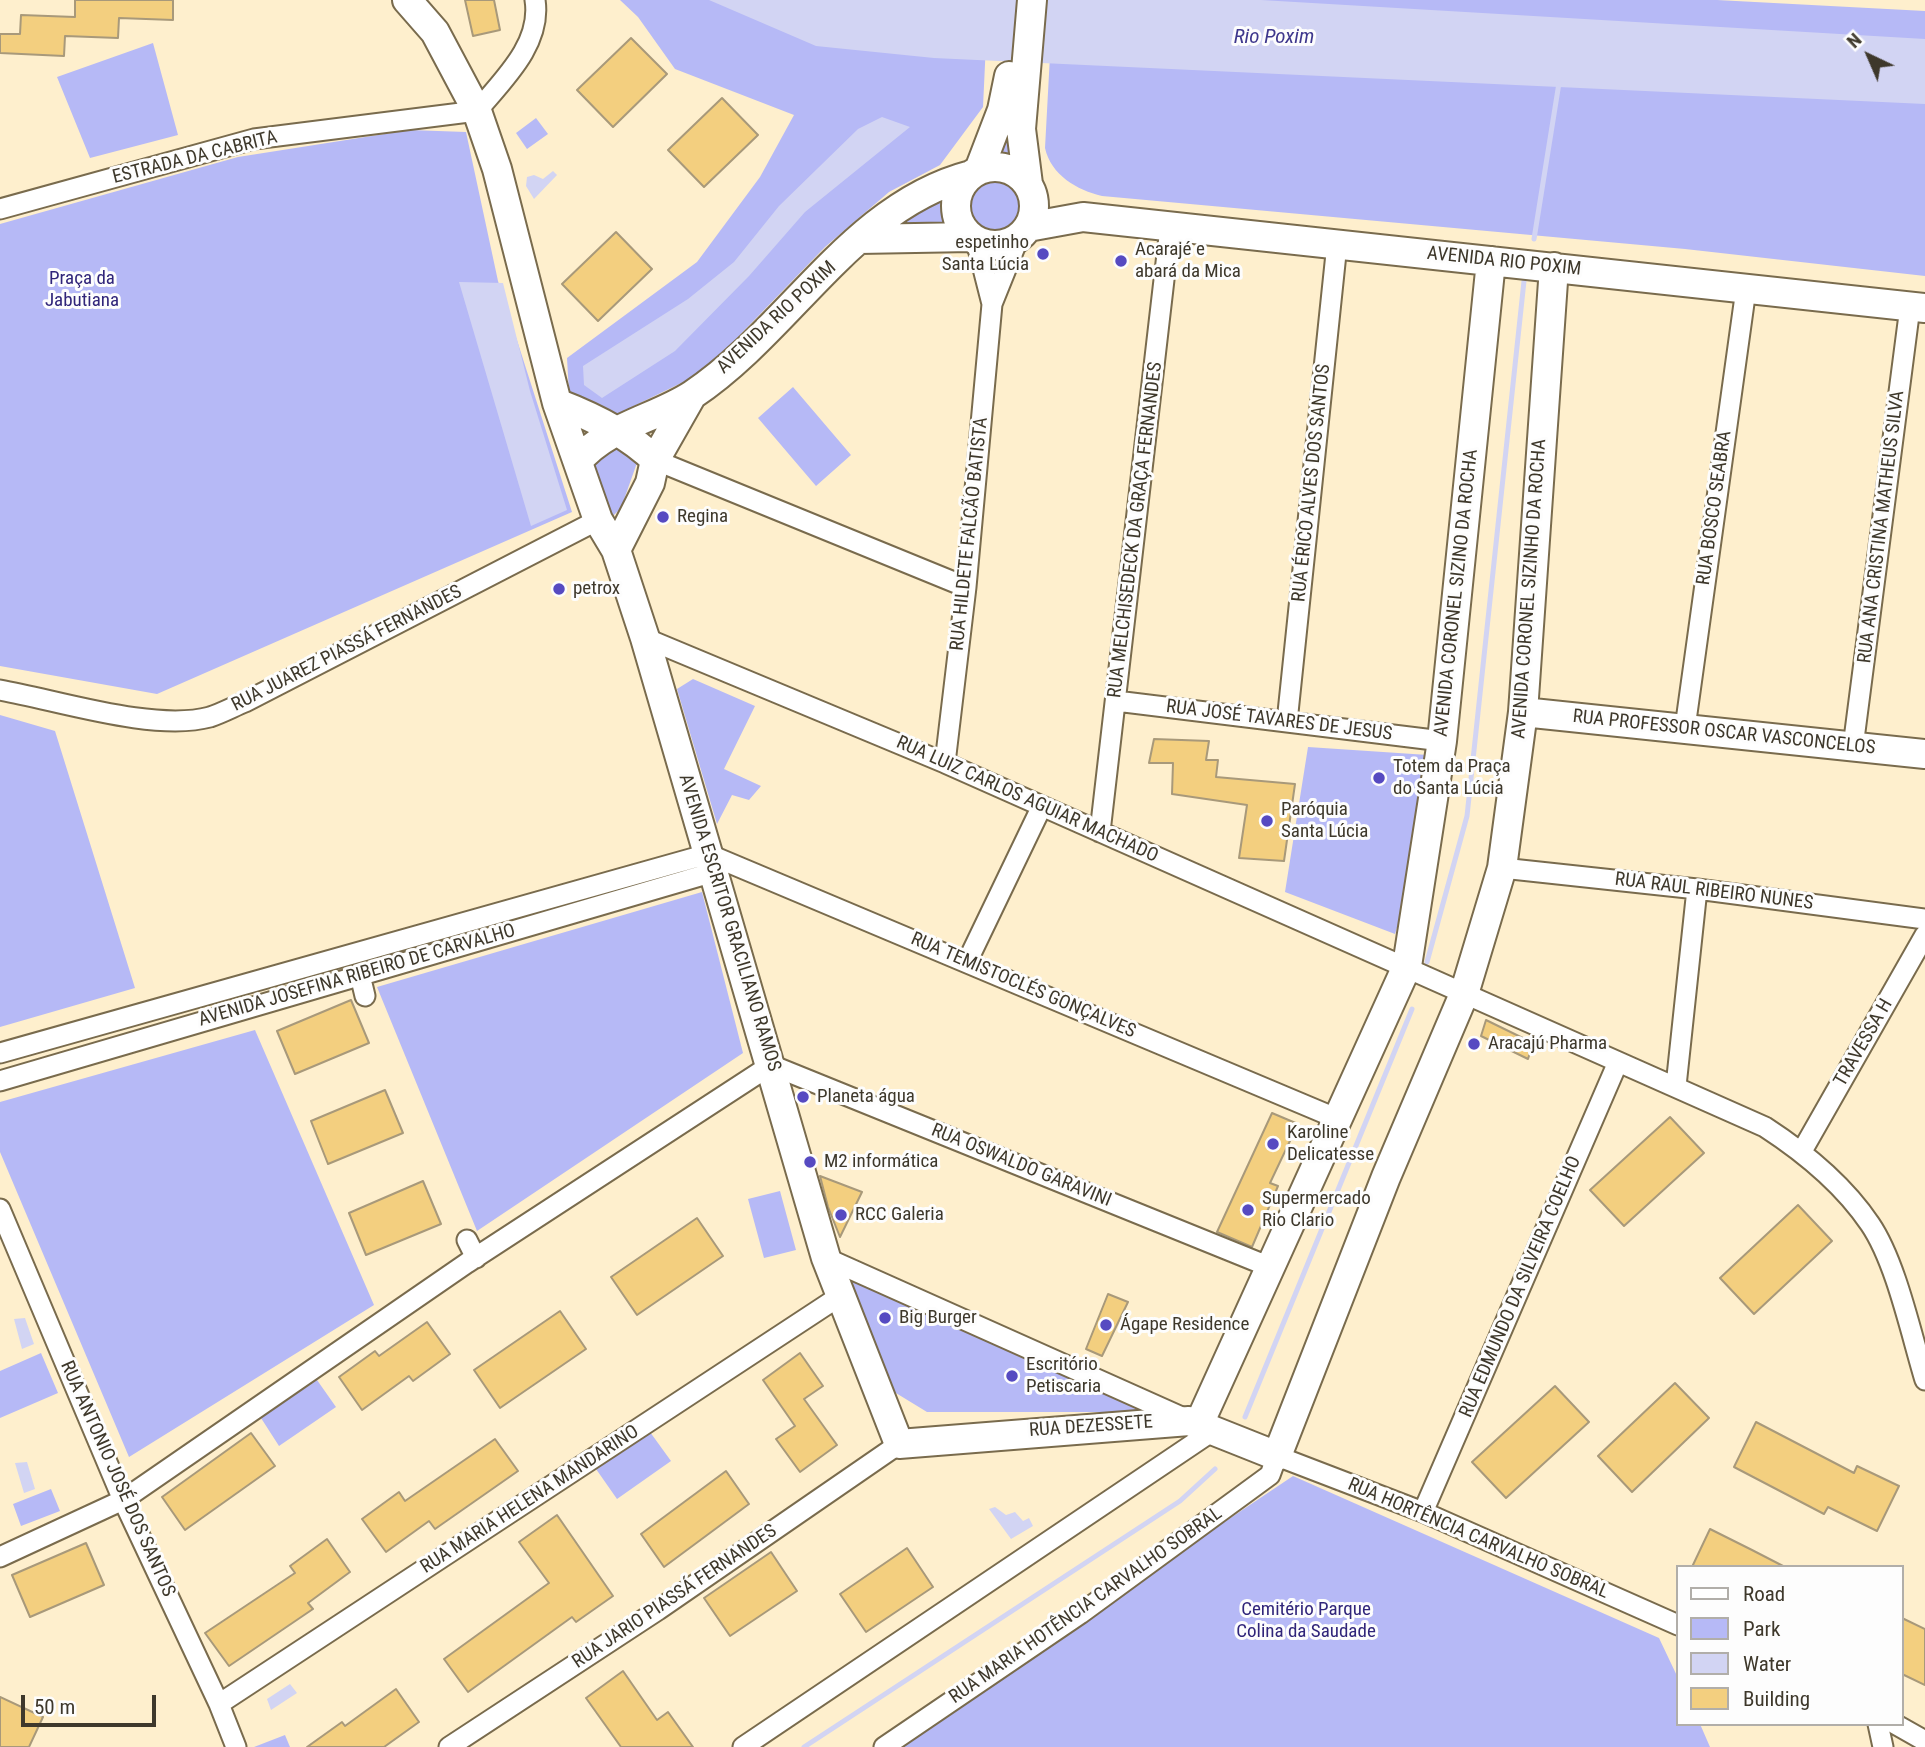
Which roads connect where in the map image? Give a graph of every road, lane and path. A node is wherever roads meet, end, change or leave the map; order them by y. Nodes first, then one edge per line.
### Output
1 (407, 0) edge
2 (535, 0) edge
3 (1016, 0) edge
4 (1032, 0) edge
5 (1014, 96) junction
6 (477, 111) junction
7 (975, 173) junction
8 (1030, 187) junction
9 (0, 209) edge
10 (1083, 218) junction
11 (1170, 228) junction
12 (1023, 232) junction
13 (859, 239) junction
14 (973, 239) junction
15 (1337, 244) junction
16 (1491, 261) junction
17 (1554, 267) junction
18 (1746, 289) junction
19 (992, 304) junction
20 (1918, 307) edge
21 (692, 395) junction
22 (557, 403) junction
23 (615, 432) junction
24 (656, 460) junction
25 (578, 461) junction
26 (630, 519) junction
27 (598, 520) junction
28 (616, 550) junction
29 (966, 587) junction
30 (645, 638) junction
31 (0, 690) edge
32 (1116, 701) junction
33 (1523, 712) junction
34 (1287, 722) junction
35 (1685, 728) junction
36 (1442, 741) junction
37 (1853, 747) junction
38 (1925, 754) edge
39 (945, 764) junction
40 (1041, 808) junction
41 (1100, 832) junction
42 (711, 863) junction
43 (1502, 868) junction
44 (1697, 889) junction
45 (1925, 919) edge
46 (1925, 935) edge
47 (967, 962) junction
48 (1406, 966) junction
49 (360, 975) junction
50 (1464, 994) junction
51 (365, 996) dead end
52 (0, 1053) edge
53 (1618, 1062) junction
54 (771, 1065) junction
55 (0, 1081) edge
56 (1676, 1086) junction
57 (1338, 1119) junction
58 (1802, 1151) junction
59 (0, 1209) edge
60 (467, 1240) dead end
61 (476, 1258) junction
62 (827, 1258) junction
63 (1270, 1266) junction
64 (840, 1297) junction
65 (1925, 1380) edge
66 (1201, 1425) junction
67 (899, 1444) junction
68 (1277, 1456) junction
69 (123, 1500) junction
70 (1423, 1512) junction
71 (0, 1557) edge
72 (646, 1593) dead end
73 (658, 1610) junction
74 (1676, 1624) edge
75 (219, 1704) junction
76 (1878, 1726) edge
77 (1899, 1726) edge
78 (1925, 1741) edge
79 (236, 1747) edge
80 (449, 1747) edge
81 (743, 1747) edge
82 (884, 1747) edge
83 (1883, 1747) edge

1 - 6 street, AVENIDA ESCRITOR GRACILIANO RAMOS
2 - 6 street
3 - 5 street
4 - 5 street
5 - 7 street
5 - 8 street
6 - 9 street, ESTRADA DA CABRITA
6 - 22 street, AVENIDA ESCRITOR GRACILIANO RAMOS
7 - 8 street
7 - 13 street, AVENIDA RIO POXIM
7 - 14 street
8 - 10 street, AVENIDA RIO POXIM
8 - 12 street
10 - 11 street, AVENIDA RIO POXIM
10 - 12 street, AVENIDA RIO POXIM
11 - 15 street, AVENIDA RIO POXIM
11 - 32 street, RUA MELCHISEDECK DA GRAÇA FERNANDES
12 - 14 street
12 - 19 street, RUA HILDETE FALCÃO BATISTA
13 - 14 street
13 - 21 street, AVENIDA RIO POXIM
14 - 19 street, RUA HILDETE FALCÃO BATISTA
15 - 16 street, AVENIDA RIO POXIM
15 - 34 street, RUA ÉRICO ALVES DOS SANTOS
16 - 17 street, AVENIDA RIO POXIM
16 - 36 street, AVENIDA CORONEL SIZINO DA ROCHA
17 - 18 street, AVENIDA RIO POXIM
17 - 33 street, AVENIDA CORONEL SIZINHO DA ROCHA
18 - 20 street, AVENIDA RIO POXIM
18 - 35 street, RUA BOSCO SEABRA
19 - 29 street, RUA HILDETE FALCÃO BATISTA
20 - 37 street, RUA ANA CRISTINA MATHEUS SILVA
21 - 23 street, AVENIDA RIO POXIM
21 - 24 street, AVENIDA RIO POXIM
22 - 23 street
22 - 25 street, AVENIDA ESCRITOR GRACILIANO RAMOS
23 - 24 street
23 - 25 street, AVENIDA RIO POXIM
24 - 26 street, AVENIDA RIO POXIM
24 - 29 street
25 - 27 street, AVENIDA ESCRITOR GRACILIANO RAMOS
26 - 27 street
26 - 28 street, AVENIDA RIO POXIM
27 - 28 street, AVENIDA ESCRITOR GRACILIANO RAMOS
27 - 31 street, RUA JUAREZ PIASSÁ FERNANDES
28 - 30 street, AVENIDA ESCRITOR GRACILIANO RAMOS
29 - 39 street, RUA HILDETE FALCÃO BATISTA
30 - 39 street, RUA LUIZ CARLOS AGUIAR MACHADO
30 - 42 street, AVENIDA ESCRITOR GRACILIANO RAMOS
32 - 34 street, RUA JOSÉ TAVARES DE JESUS
32 - 41 street, RUA MELCHISEDECK DA GRAÇA FERNANDES
33 - 35 street, RUA PROFESSOR OSCAR VASCONCELOS
33 - 43 street, AVENIDA CORONEL SIZINHO DA ROCHA
34 - 36 street, RUA JOSÉ TAVARES DE JESUS
35 - 37 street, RUA PROFESSOR OSCAR VASCONCELOS
36 - 48 street, AVENIDA CORONEL SIZINO DA ROCHA
37 - 38 street, RUA PROFESSOR OSCAR VASCONCELOS
39 - 40 street, RUA LUIZ CARLOS AGUIAR MACHADO
40 - 41 street, RUA LUIZ CARLOS AGUIAR MACHADO
40 - 47 street
41 - 48 street, RUA LUIZ CARLOS AGUIAR MACHADO
42 - 47 street, RUA TEMISTOCLÉS GONÇALVES
42 - 49 street, AVENIDA JOSEFINA RIBEIRO DE CARVALHO
42 - 52 street, AVENIDA JOSEFINA RIBEIRO DE CARVALHO
42 - 54 street, AVENIDA ESCRITOR GRACILIANO RAMOS
43 - 44 street, RUA RAUL RIBEIRO NUNES
43 - 50 street, AVENIDA CORONEL SIZINHO DA ROCHA
44 - 45 street, RUA RAUL RIBEIRO NUNES
44 - 56 street
46 - 58 street, TRAVESSA H
47 - 57 street, RUA TEMISTOCLÉS GONÇALVES
48 - 50 street, RUA LUIZ CARLOS AGUIAR MACHADO
48 - 57 street, AVENIDA CORONEL SIZINO DA ROCHA
49 - 51 street
49 - 55 street, AVENIDA JOSEFINA RIBEIRO DE CARVALHO
50 - 53 street, RUA LUIZ CARLOS AGUIAR MACHADO
50 - 68 street, AVENIDA CORONEL SIZINHO DA ROCHA
53 - 56 street, RUA LUIZ CARLOS AGUIAR MACHADO
53 - 70 street, RUA EDMUNDO DA SILVEIRA COELHO
54 - 61 street
54 - 62 street, AVENIDA ESCRITOR GRACILIANO RAMOS
54 - 63 street, RUA OSWALDO GARAVINI
56 - 58 street, RUA LUIZ CARLOS AGUIAR MACHADO
57 - 63 street, AVENIDA CORONEL SIZINO DA ROCHA
58 - 65 street
59 - 69 street, RUA ANTONIO JOSÉ DOS SANTOS
60 - 61 street
61 - 69 street
62 - 64 street, AVENIDA ESCRITOR GRACILIANO RAMOS
62 - 66 street
63 - 66 street, AVENIDA CORONEL SIZINO DA ROCHA
64 - 67 street, AVENIDA ESCRITOR GRACILIANO RAMOS
64 - 75 street, RUA MARIA HELENA MANDARINO
66 - 67 street, RUA DEZESSETE
66 - 68 street, RUA DEZESSETE
66 - 81 street
67 - 73 street, RUA JARIO PIASSÁ FERNANDES
68 - 70 street, RUA HORTÊNCIA CARVALHO SOBRAL
68 - 82 street, RUA MARIA HOTÊNCIA CARVALHO SOBRAL
69 - 71 street
69 - 75 street, RUA ANTONIO JOSÉ DOS SANTOS
70 - 74 street, RUA HORTÊNCIA CARVALHO SOBRAL
72 - 73 street
73 - 80 street, RUA JARIO PIASSÁ FERNANDES
75 - 79 street, RUA ANTONIO JOSÉ DOS SANTOS
76 - 83 street
77 - 78 street

